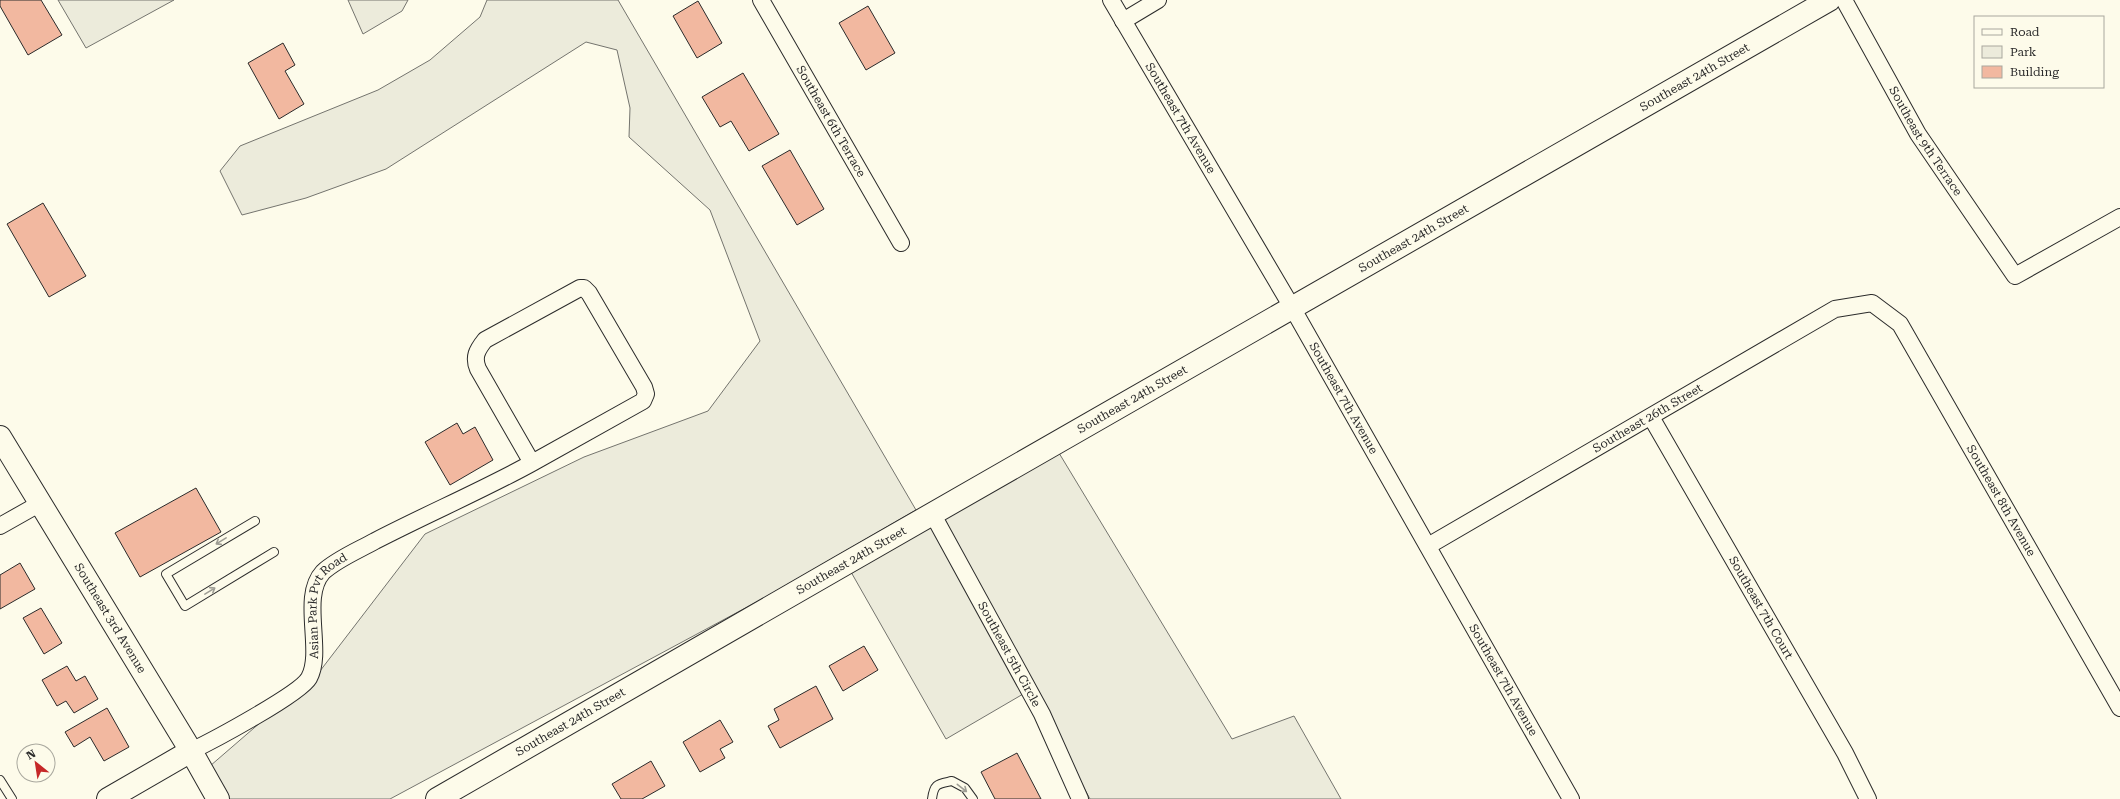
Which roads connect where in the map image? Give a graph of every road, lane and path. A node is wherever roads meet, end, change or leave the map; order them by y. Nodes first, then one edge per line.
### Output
1 (760, 0) edge
2 (1111, 0) edge
3 (1158, 0) edge
4 (1829, 0) edge
5 (1844, 0) edge
6 (1123, 21) junction
7 (2120, 217) edge
8 (901, 243) dead end
9 (1872, 303) joint
10 (1293, 309) junction
11 (1651, 417) junction
12 (0, 437) edge
13 (532, 463) junction
14 (39, 504) junction
15 (932, 513) junction
16 (255, 521) dead end
17 (0, 526) edge
18 (1428, 546) junction
19 (274, 552) dead end
20 (2120, 708) edge
21 (191, 751) junction
22 (0, 780) edge
23 (12, 799) edge
24 (108, 799) edge
25 (218, 799) edge
26 (437, 799) edge
27 (932, 799) edge
28 (973, 799) edge
29 (1080, 799) edge
30 (1571, 799) edge
31 (1868, 799) edge

1 - 8 street, Southeast 6th Terrace
2 - 6 street, Southeast 7th Avenue
3 - 6 street
4 - 10 street, Southeast 24th Street
5 - 7 street, Southeast 9th Terrace
6 - 10 street, Southeast 7th Avenue
9 - 11 street, Southeast 26th Street
9 - 20 street, Southeast 8th Avenue
10 - 15 street, Southeast 24th Street
10 - 18 street, Southeast 7th Avenue
11 - 18 street, Southeast 26th Street
11 - 31 street, Southeast 7th Court
12 - 14 street, Southeast 3rd Avenue
13 - 13 street, Asian Park Pvt Road
13 - 21 street, Asian Park Pvt Road
14 - 17 street
14 - 21 street, Southeast 3rd Avenue
15 - 26 street, Southeast 24th Street
15 - 29 street, Southeast 5th Circle
16 -> 19 lane
18 - 30 street, Southeast 7th Avenue
21 - 24 street
21 - 25 street, Southeast 3rd Avenue
22 - 23 lane
27 -> 28 lane

